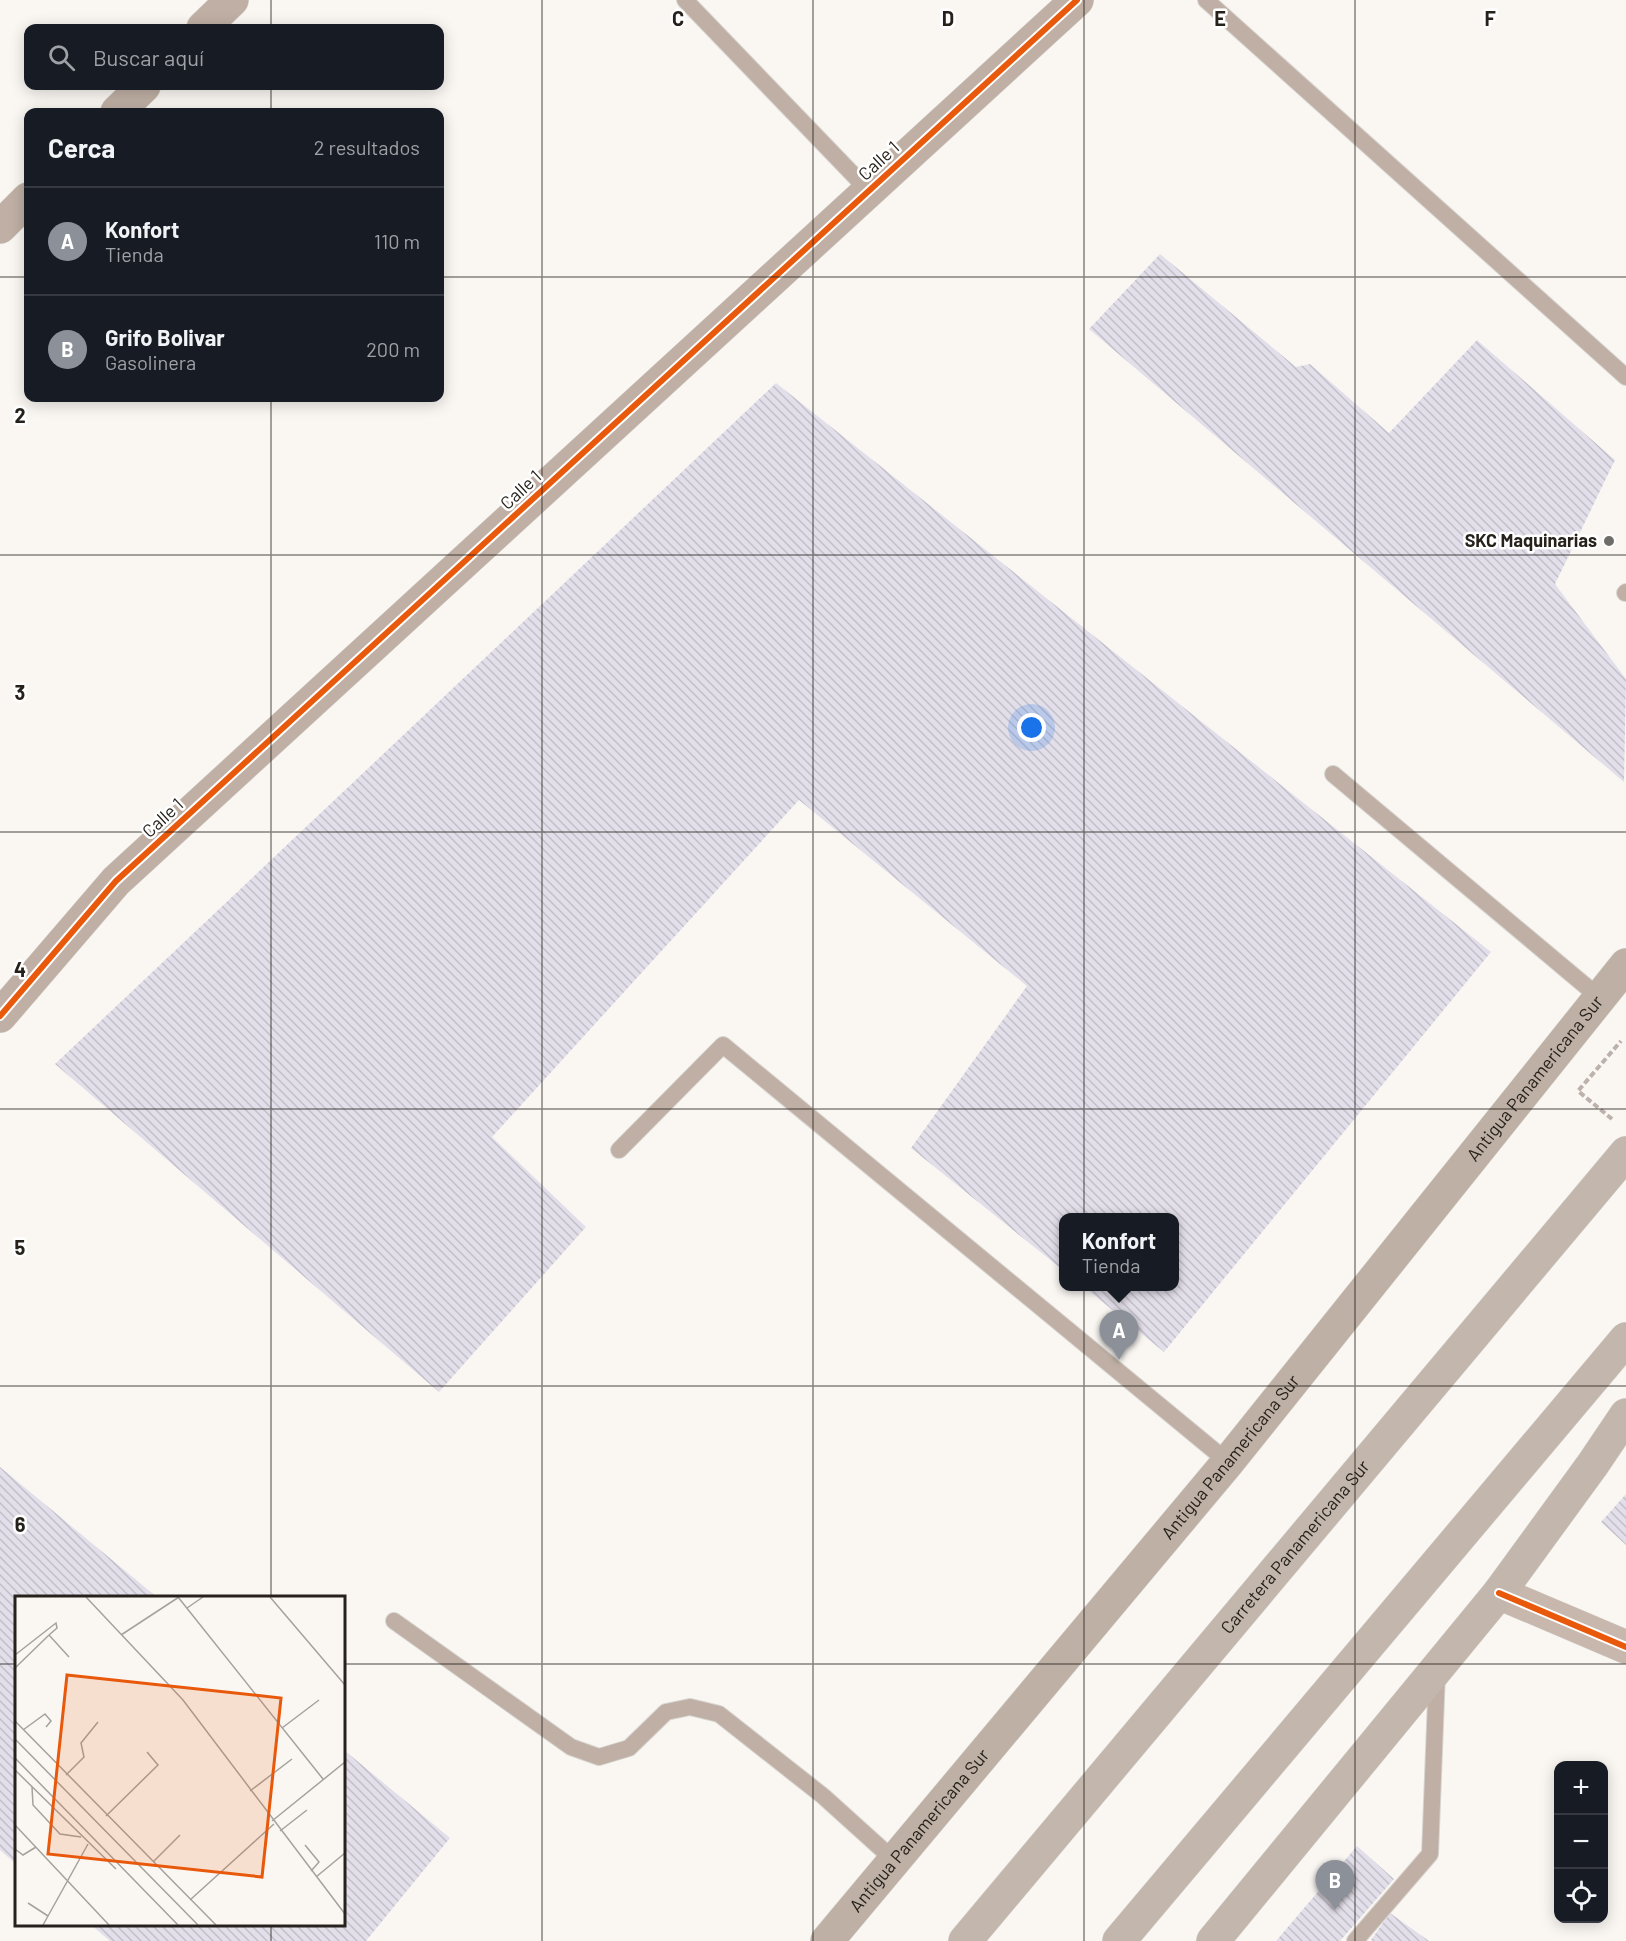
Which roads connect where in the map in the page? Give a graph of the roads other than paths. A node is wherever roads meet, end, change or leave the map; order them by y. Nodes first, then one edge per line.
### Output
1 (232, 0) edge
2 (685, 0) edge
3 (1077, 0) edge
4 (1206, 0) edge
5 (207, 24) edge
6 (140, 90) edge
7 (121, 108) edge
8 (869, 191) junction
9 (24, 203) edge
10 (0, 227) edge
11 (1626, 377) edge
12 (1333, 774) dead end
13 (1626, 965) edge
14 (1600, 998) junction
15 (0, 1016) edge
16 (1622, 1139) edge
17 (619, 1150) dead end
18 (1626, 1339) edge
19 (1626, 1415) edge
20 (1228, 1462) junction
21 (1499, 1593) junction
22 (394, 1621) dead end
23 (1626, 1647) edge
24 (1437, 1667) junction
25 (895, 1861) junction
26 (827, 1941) edge
27 (965, 1941) edge
28 (1119, 1941) edge
29 (1213, 1941) edge
30 (1355, 1941) edge

1 - 5 street
2 - 8 lane
3 - 8 street, Calle 1
4 - 11 lane
6 - 7 street
8 - 15 street, Calle 1
9 - 10 street
12 - 14 lane
13 - 14 main road, Antigua Panamericana Sur
14 - 20 main road, Antigua Panamericana Sur
16 - 27 highway, Carretera Panamericana Sur
17 - 20 lane
18 - 28 highway
19 - 21 highway
20 - 25 main road, Antigua Panamericana Sur
21 - 23 street
21 - 24 highway
22 - 25 lane
24 - 29 highway
24 - 30 lane
25 - 26 main road, Antigua Panamericana Sur

